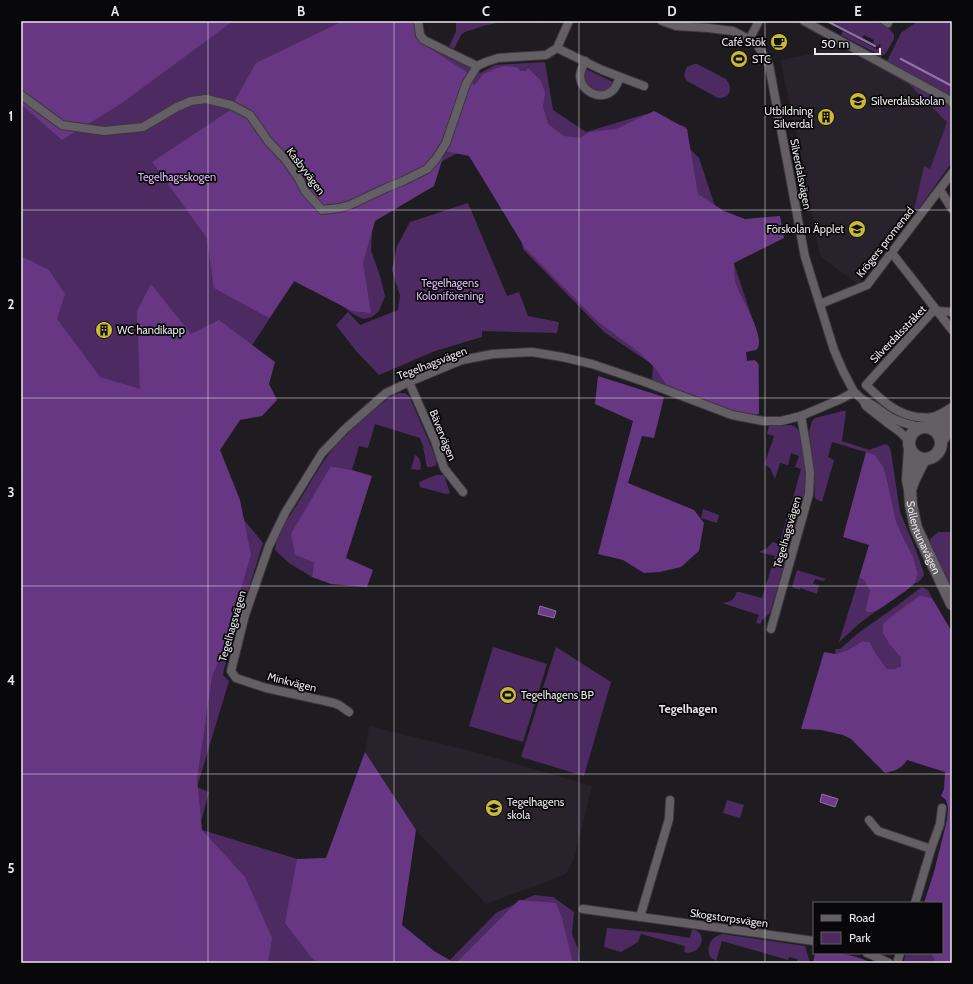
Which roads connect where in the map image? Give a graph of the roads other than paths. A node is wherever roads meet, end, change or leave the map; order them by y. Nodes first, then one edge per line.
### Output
1 (418, 21) edge
2 (569, 21) edge
3 (662, 21) edge
4 (758, 21) edge
5 (804, 21) edge
6 (749, 40) junction
7 (557, 48) junction
8 (585, 61) junction
9 (477, 66) junction
10 (620, 77) junction
11 (644, 86) dead end
12 (21, 95) edge
13 (952, 103) edge
14 (952, 173) edge
15 (940, 190) junction
16 (952, 209) edge
17 (892, 253) junction
18 (820, 304) junction
19 (938, 311) junction
20 (952, 312) edge
21 (952, 330) edge
22 (409, 382) junction
23 (854, 392) junction
24 (863, 400) junction
25 (952, 407) edge
26 (801, 416) junction
27 (952, 418) edge
28 (952, 426) edge
29 (925, 427) junction
30 (941, 442) junction
31 (909, 445) junction
32 (924, 459) junction
33 (910, 490) junction
34 (463, 492) dead end
35 (952, 604) edge
36 (771, 629) dead end
37 (231, 671) joint
38 (349, 712) dead end
39 (670, 800) dead end
40 (942, 808) dead end
41 (869, 820) dead end
42 (931, 849) junction
43 (915, 902) edge
44 (582, 909) dead end
45 (640, 917) junction
46 (813, 941) edge
47 (870, 954) edge
48 (889, 963) edge

1 - 9 street
2 - 7 street
3 - 6 street, Silverdalsvägen
4 - 6 street
5 - 13 street
6 - 18 street, Silverdalsvägen
7 - 8 street
7 - 9 street
8 - 10 street
8 - 10 street
9 - 12 street, Kasbyvägen
10 - 11 street
14 - 15 street, Krögers promenad
15 - 16 street
15 - 17 street, Krögers promenad
17 - 18 street, Krögers promenad
17 - 19 street
18 - 23 street, Silverdalsvägen
19 - 20 street, Silverdalsstråket
19 - 21 street
19 - 25 street, Silverdalsstråket
22 - 26 street, Tegelhagsvägen
22 - 34 street, Bävervägen
22 - 37 street, Tegelhagsvägen
23 - 24 street, Silverdalsvägen
23 - 26 street, Tegelhagsvägen
24 - 29 street, Silverdalsvägen
24 - 31 street, Silverdalsvägen
26 - 36 street, Tegelhagsvägen
27 - 29 street
28 - 30 street
29 - 30 street
29 - 31 street
30 - 32 street
31 - 32 street
31 - 33 street, Sollentunavägen
32 - 33 street, Sollentunavägen
33 - 35 street, Sollentunavägen
37 - 38 street, Minkvägen
39 - 45 street
40 - 42 street
41 - 42 street
42 - 43 street
44 - 45 street, Skogstorpsvägen
45 - 46 street, Skogstorpsvägen
47 - 48 street

